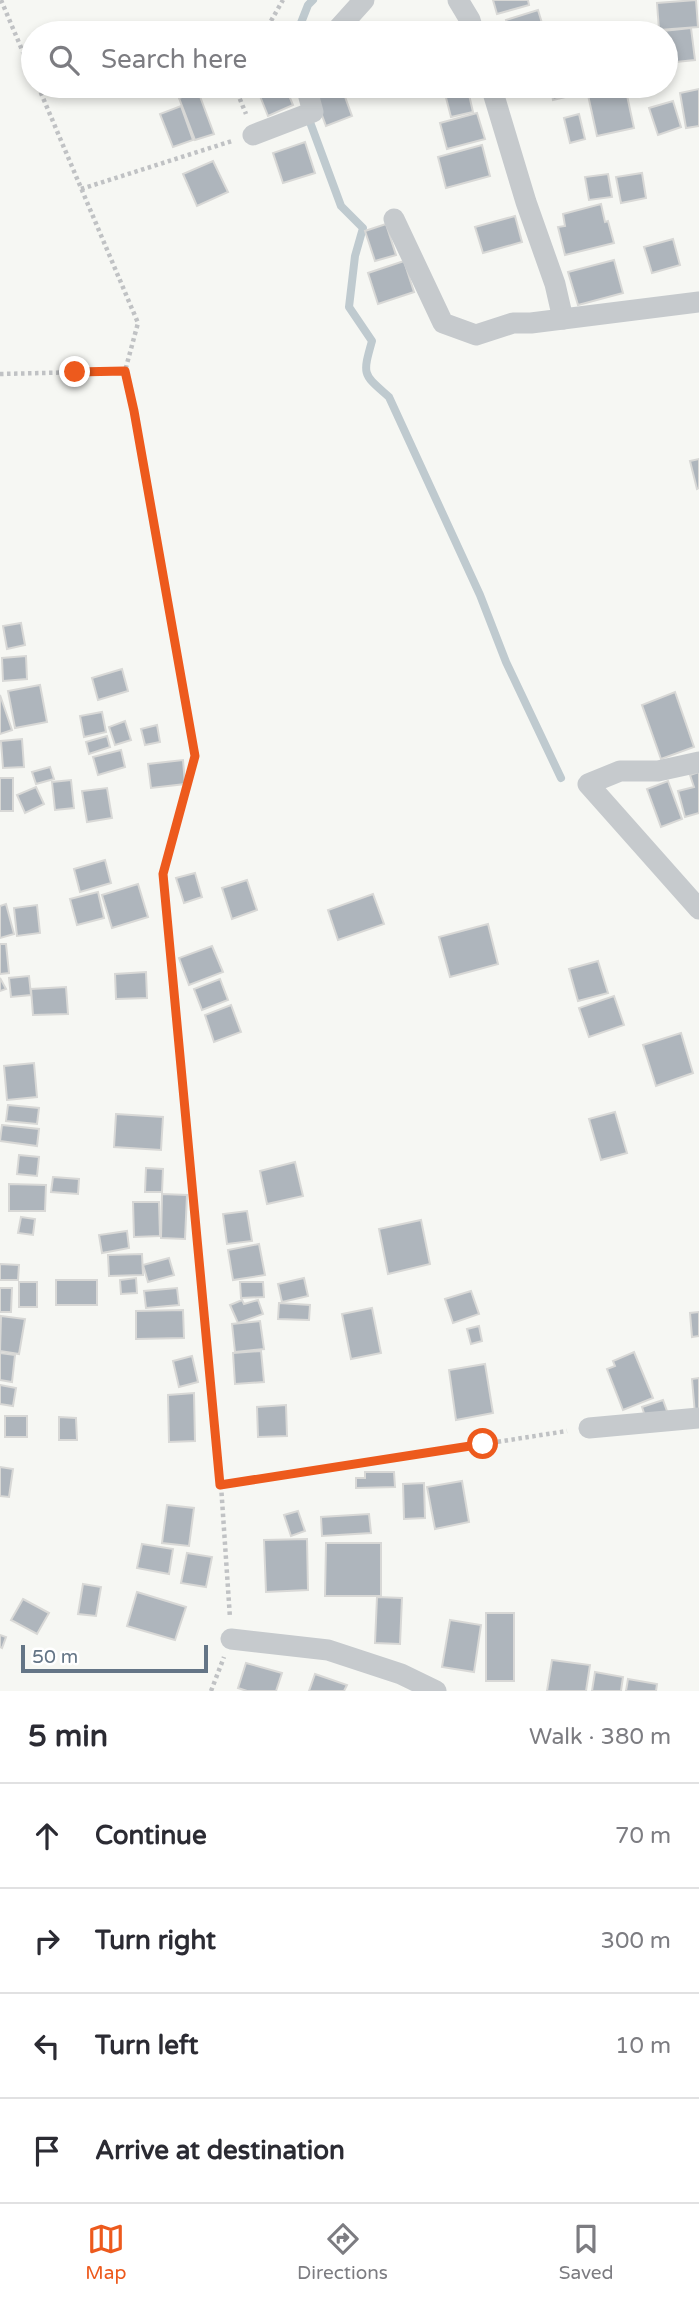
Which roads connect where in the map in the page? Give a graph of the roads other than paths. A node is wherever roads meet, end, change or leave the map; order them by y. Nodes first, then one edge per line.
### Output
1 (363, 0) edge
2 (458, 0) edge
3 (345, 21) edge
4 (470, 21) edge
5 (309, 98) edge
6 (495, 98) edge
7 (253, 135) road end
8 (394, 219) dead end
9 (699, 302) edge
10 (563, 318) junction
11 (699, 762) edge
12 (699, 909) edge
13 (699, 1418) edge
14 (589, 1428) road end
15 (231, 1639) road end
16 (436, 1691) edge

1 - 3 street
2 - 4 street
5 - 7 street
6 - 10 street
8 - 10 street
9 - 10 street
11 - 12 street
13 - 14 street
15 - 16 street

